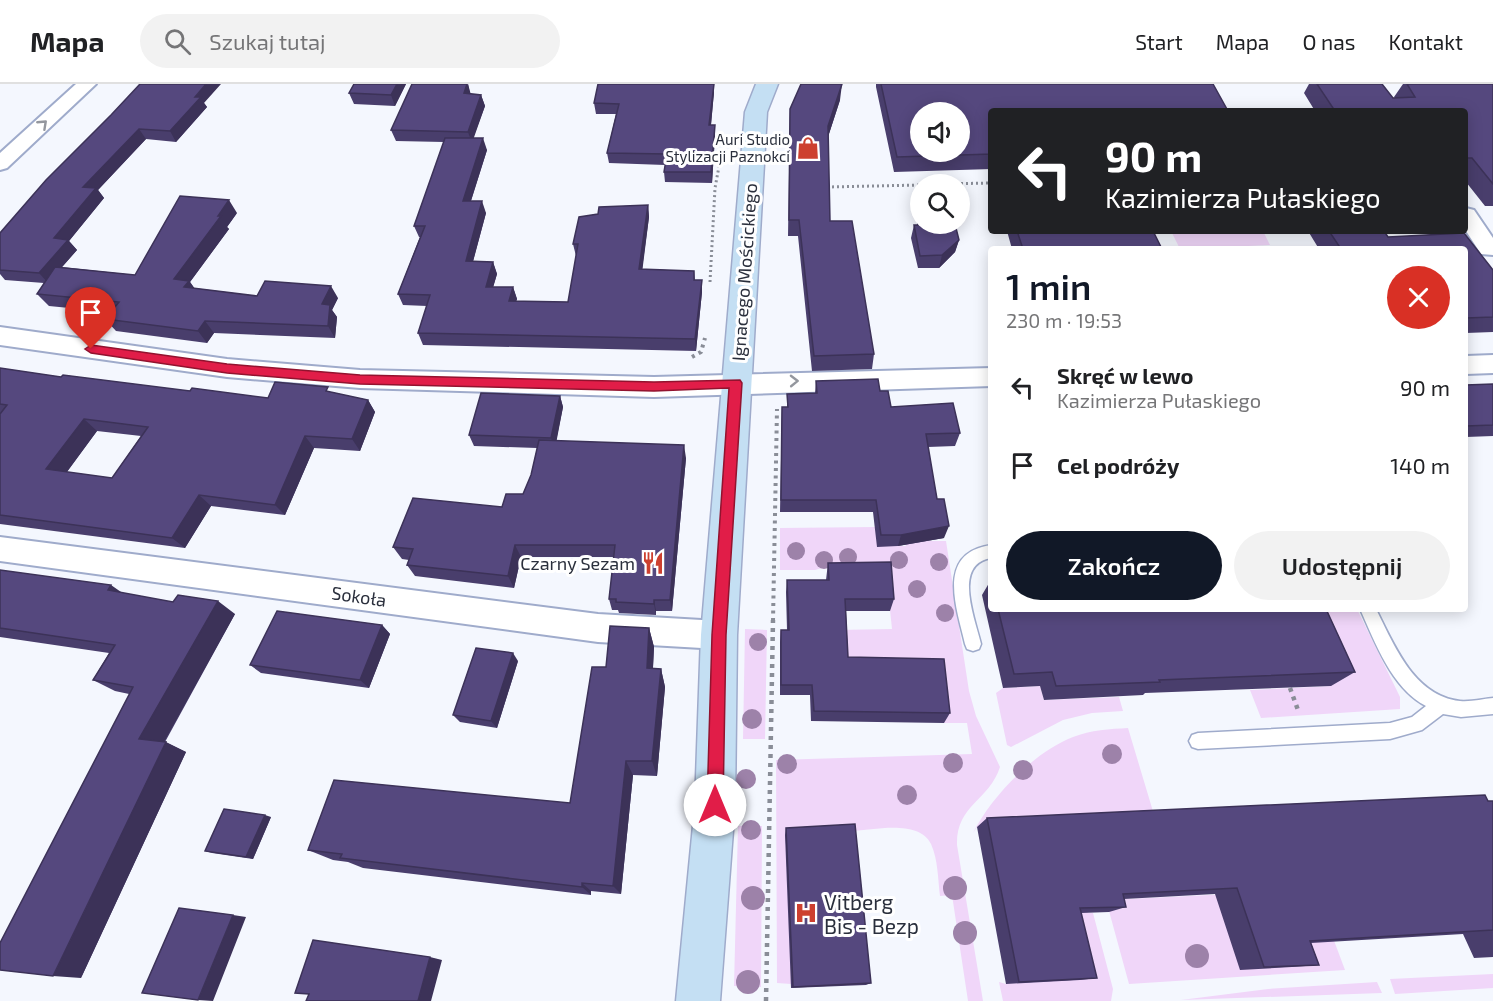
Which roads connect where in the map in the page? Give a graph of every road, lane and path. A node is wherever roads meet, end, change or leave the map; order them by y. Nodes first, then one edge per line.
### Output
1 (87, 84) edge
2 (767, 84) edge
3 (722, 153) dead end
4 (0, 164) edge
5 (970, 183) edge
6 (988, 183) edge
7 (910, 185) edge
8 (819, 187) edge
9 (1468, 218) edge
10 (1493, 249) edge
11 (709, 289) dead end
12 (707, 334) dead end
13 (0, 336) edge
14 (688, 359) dead end
15 (1493, 364) edge
16 (1468, 365) edge
17 (988, 376) edge
18 (736, 383) junction
19 (777, 404) dead end
20 (0, 549) edge
21 (988, 552) edge
22 (1370, 612) edge
23 (719, 635) junction
24 (973, 644) dead end
25 (1441, 705) junction
26 (1493, 706) edge
27 (1198, 741) dead end
28 (698, 1001) edge
29 (766, 1001) edge

4 -> 1 street
2 - 18 street, Ignacego Mościckiego
3 - 11 path
5 - 6 path
7 - 8 path
9 - 10 street
12 - 14 path
13 - 18 street
15 - 16 street
18 -> 17 street
18 - 23 street, Ignacego Mościckiego
19 - 29 path
20 - 23 street, Sokoła
21 - 24 lane
22 - 25 lane
23 - 28 street, Ignacego Mościckiego
25 - 26 lane
25 - 27 lane

